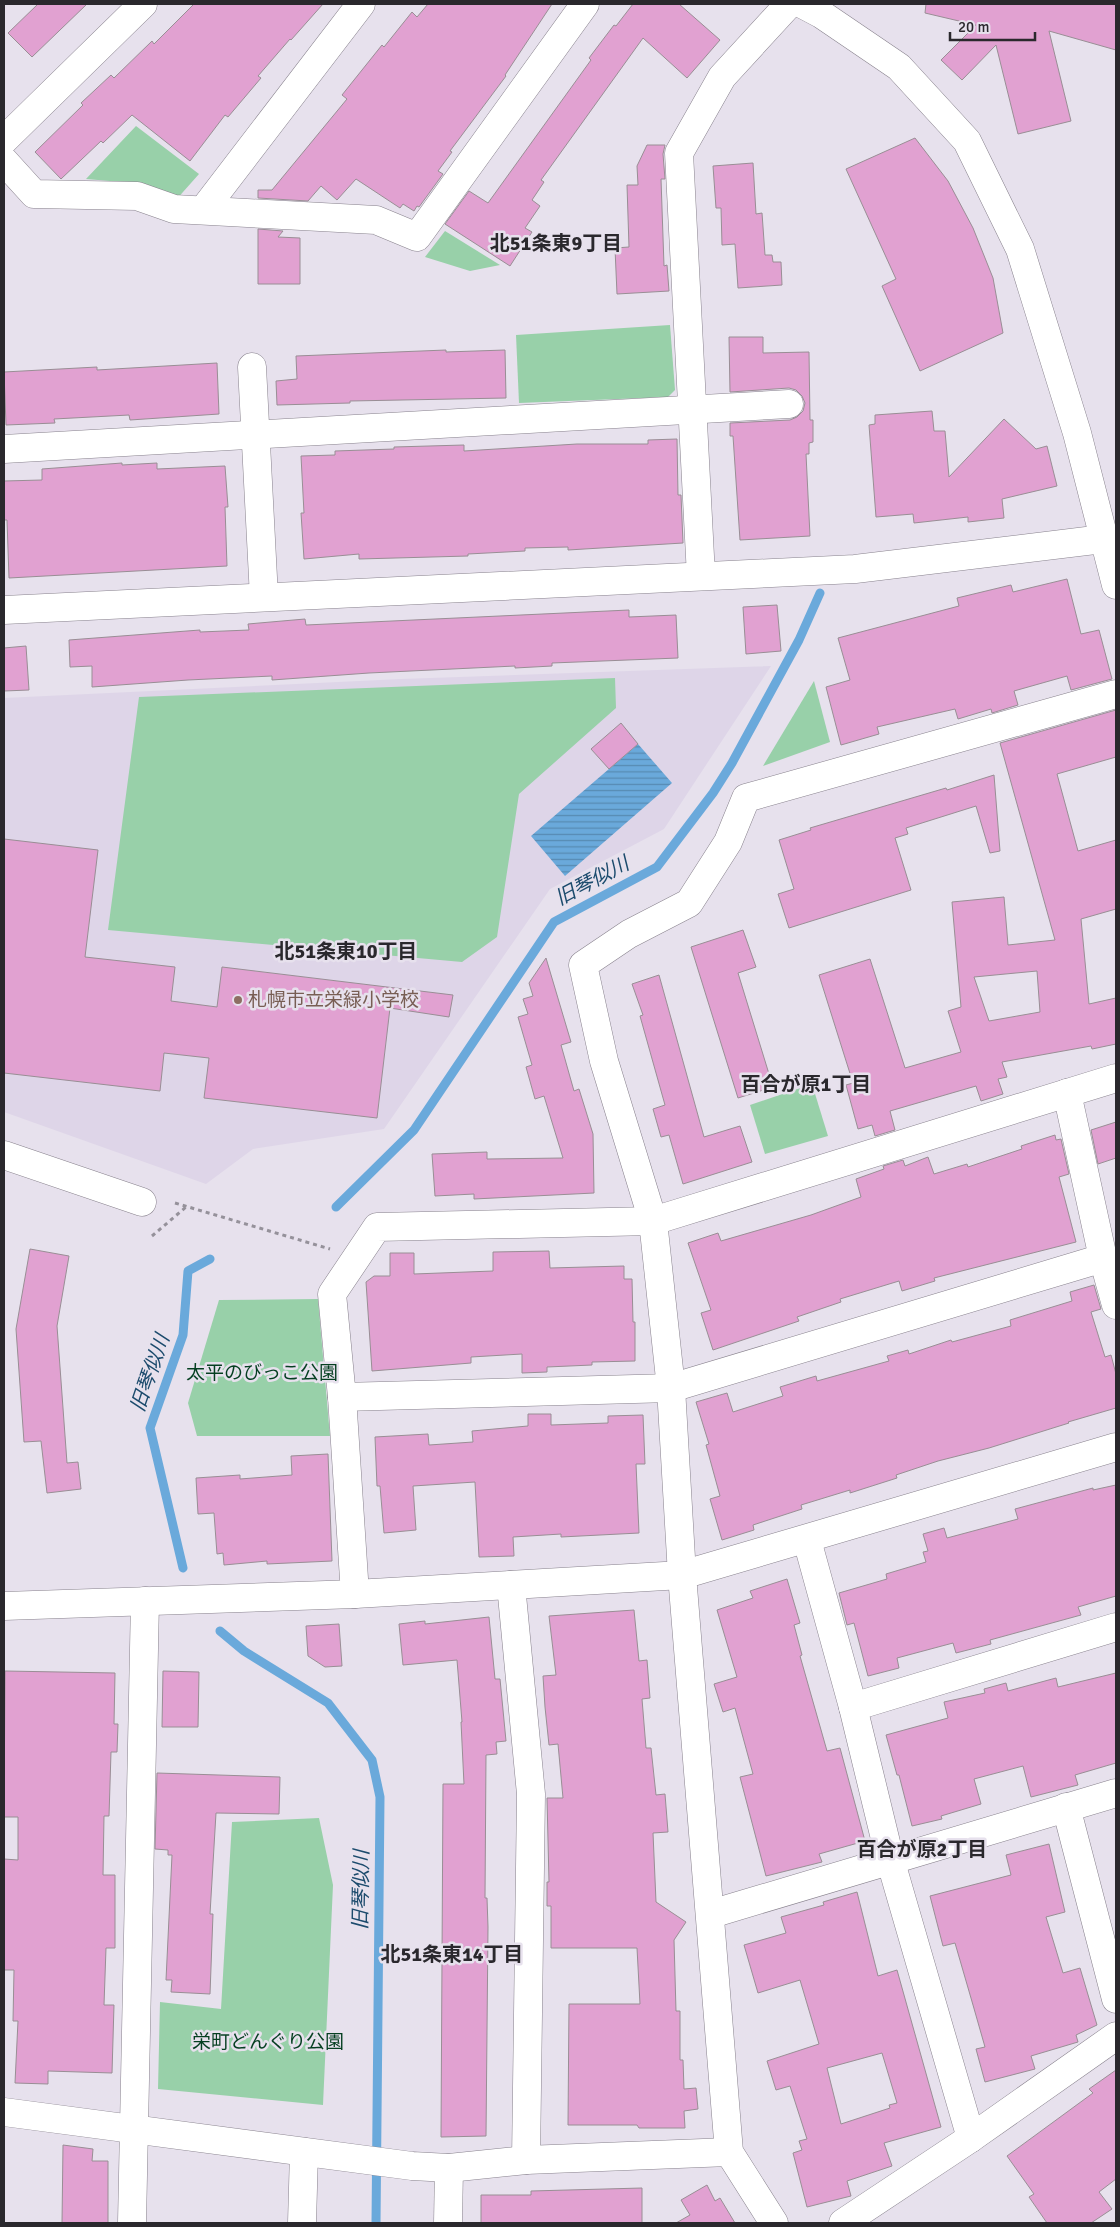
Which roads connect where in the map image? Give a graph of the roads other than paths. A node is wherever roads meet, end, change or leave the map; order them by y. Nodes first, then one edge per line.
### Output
1 (144, 4) edge
2 (361, 4) edge
3 (585, 4) edge
4 (789, 4) edge
5 (802, 4) edge
6 (4, 140) edge
7 (4, 161) edge
8 (204, 209) junction
9 (252, 367) dead end
10 (789, 404) dead end
11 (692, 411) junction
12 (254, 436) junction
13 (4, 449) edge
14 (1103, 539) junction
15 (1115, 573) edge
16 (701, 576) junction
17 (264, 597) junction
18 (4, 610) edge
19 (1116, 694) edge
20 (1116, 1078) edge
21 (1067, 1093) junction
22 (4, 1155) edge
23 (142, 1202) dead end
24 (654, 1222) junction
25 (1103, 1258) junction
26 (1116, 1305) edge
27 (671, 1388) junction
28 (342, 1397) junction
29 (1116, 1447) edge
30 (806, 1540) junction
31 (682, 1575) junction
32 (511, 1585) junction
33 (355, 1594) junction
34 (145, 1601) junction
35 (4, 1606) edge
36 (1116, 1627) edge
37 (853, 1706) junction
38 (1116, 1793) edge
39 (1066, 1807) junction
40 (890, 1859) junction
41 (711, 1914) junction
42 (1116, 1999) edge
43 (1116, 2036) edge
44 (4, 2112) edge
45 (134, 2130) junction
46 (971, 2138) junction
47 (304, 2152) junction
48 (729, 2152) junction
49 (526, 2160) junction
50 (449, 2168) junction
51 (132, 2223) edge
52 (302, 2223) edge
53 (448, 2223) edge
54 (774, 2223) edge
55 (843, 2223) edge

1 - 6 street
2 - 8 street
3 - 8 street
4 - 11 street
5 - 14 street
7 - 8 street
9 - 12 street
10 - 11 street
11 - 12 street
11 - 16 street
12 - 13 street
12 - 17 street
14 - 15 street
14 - 16 street
16 - 17 street
17 - 18 street
19 - 24 street
20 - 21 street
21 - 24 street
21 - 25 street
22 - 23 street
24 - 27 street
24 - 28 street
25 - 26 street
25 - 27 street
27 - 28 street
27 - 31 street
28 - 33 street
29 - 30 street
30 - 31 street
30 - 37 street
31 - 32 street
31 - 41 street
32 - 33 street
32 - 49 street
33 - 34 street
34 - 35 street
34 - 45 street
36 - 37 street
37 - 40 street
38 - 39 street
39 - 40 street
39 - 42 street
40 - 41 street
40 - 46 street
41 - 48 street
43 - 46 street
44 - 45 street
45 - 47 street
45 - 51 street
46 - 55 street
47 - 50 street
47 - 52 street
48 - 49 street
48 - 54 street
49 - 50 street
50 - 53 street

